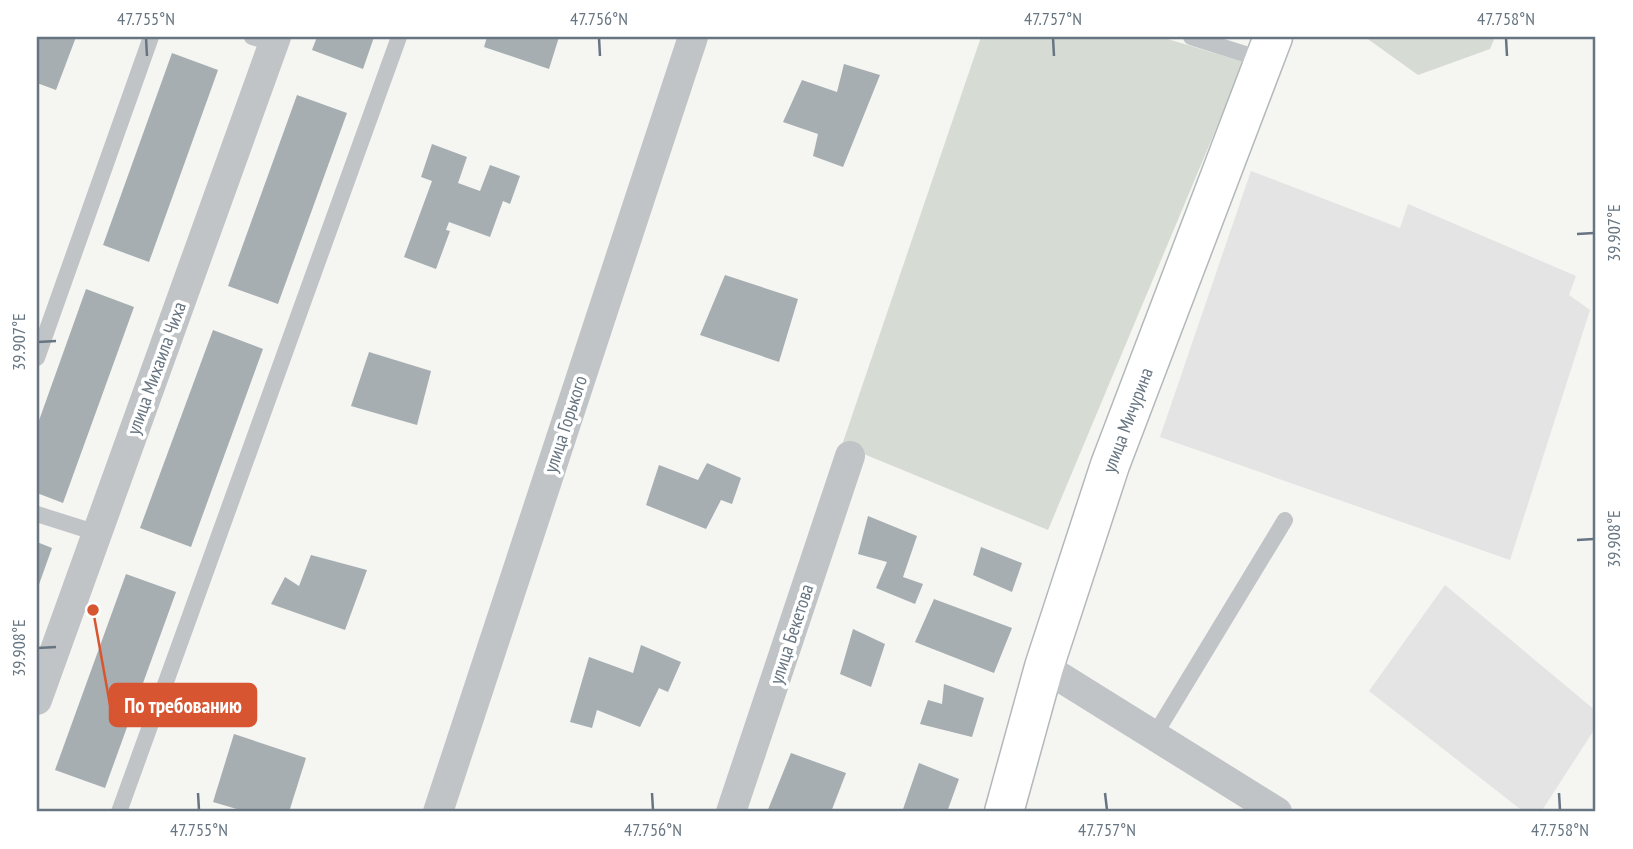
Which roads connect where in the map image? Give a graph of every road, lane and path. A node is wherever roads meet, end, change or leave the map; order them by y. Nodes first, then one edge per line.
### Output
1 (151, 37) edge
2 (399, 37) edge
3 (692, 37) edge
4 (1191, 37) edge
5 (267, 39) edge
6 (1269, 48) edge
7 (37, 358) edge
8 (850, 456) dead end
9 (37, 514) edge
10 (1285, 520) dead end
11 (97, 533) junction
12 (1044, 667) junction
13 (37, 699) edge
14 (1154, 736) junction
15 (119, 812) edge
16 (438, 812) edge
17 (732, 812) edge
18 (1004, 812) edge
19 (1277, 812) edge

1 - 7 lane
2 - 15 lane
3 - 16 street, улица Горького
4 - 6 lane
5 - 11 street, улица Михаила Чиха
6 - 12 street, улица Мичурина
8 - 17 street, улица Бекетова
9 - 11 lane
10 - 14 lane
11 - 13 street, улица Михаила Чиха
12 - 14 street
12 - 18 street, улица Мичурина
14 - 19 street

